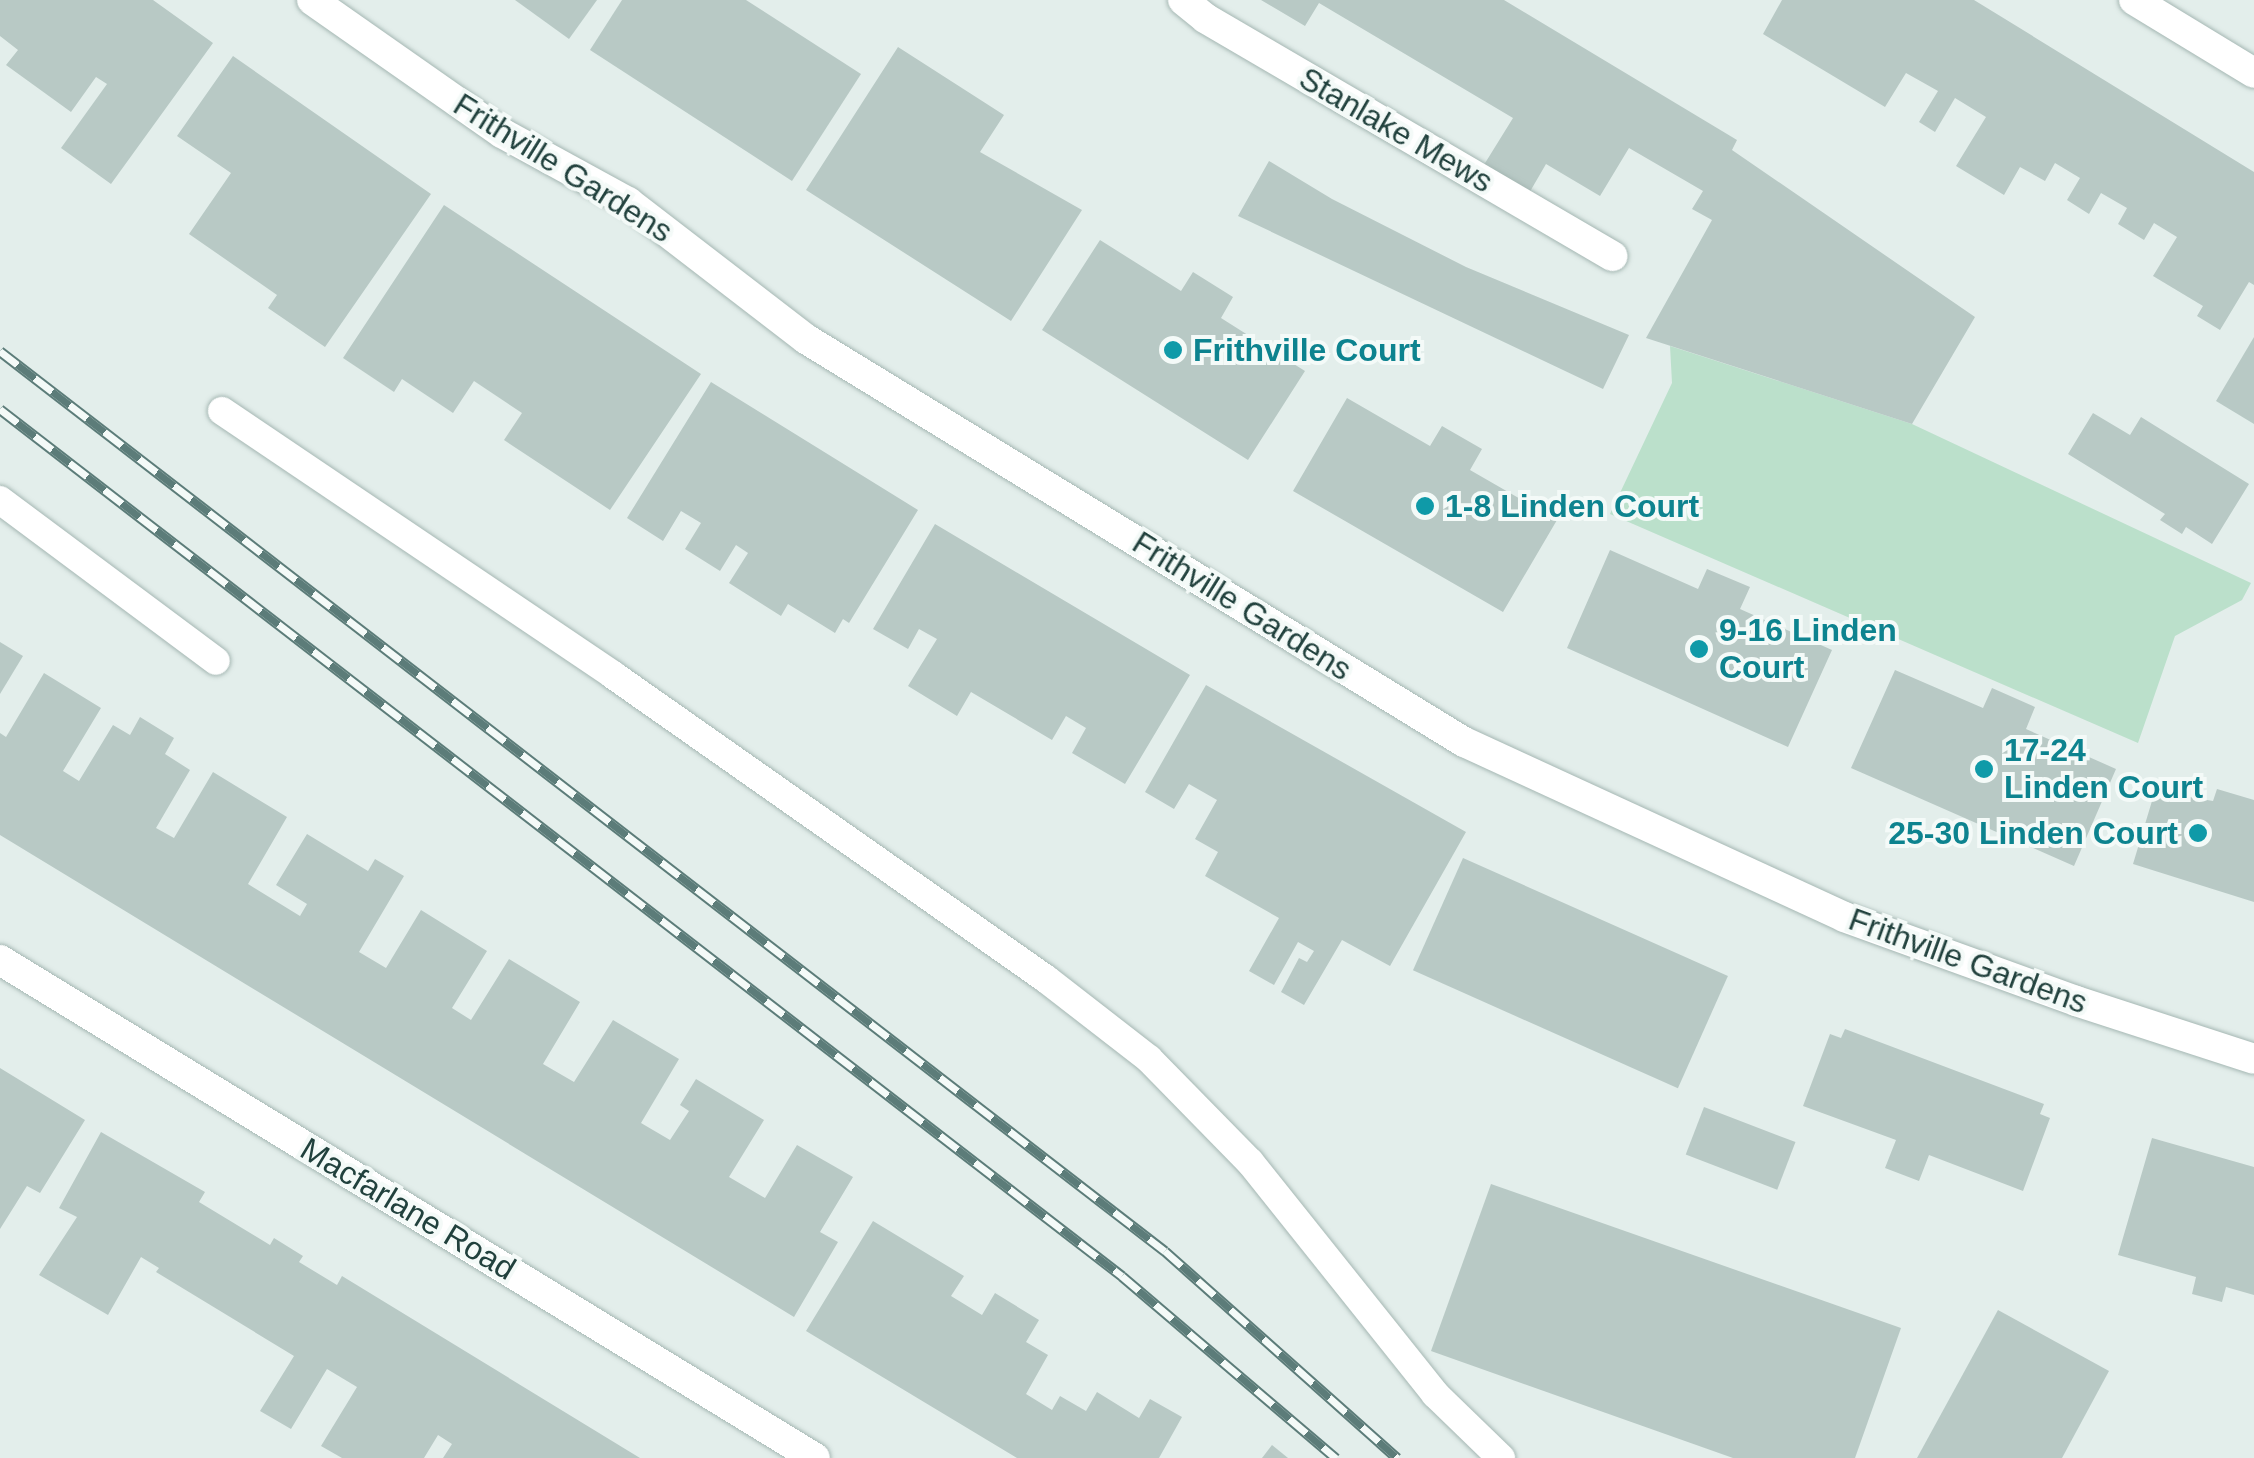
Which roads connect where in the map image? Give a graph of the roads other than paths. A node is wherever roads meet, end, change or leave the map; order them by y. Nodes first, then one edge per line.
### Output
1 (312, 0) edge
2 (1183, 0) edge
3 (2134, 0) edge
4 (2254, 72) edge
5 (1612, 256) dead end
6 (222, 411) dead end
7 (0, 500) edge
8 (216, 660) dead end
9 (0, 960) edge
10 (2254, 1059) edge
11 (815, 1458) edge
12 (1501, 1458) edge

1 - 10 street, Frithville Gardens
2 - 5 street, Stanlake Mews
3 - 4 street
6 - 12 lane
7 - 8 lane
9 - 11 street, Macfarlane Road

